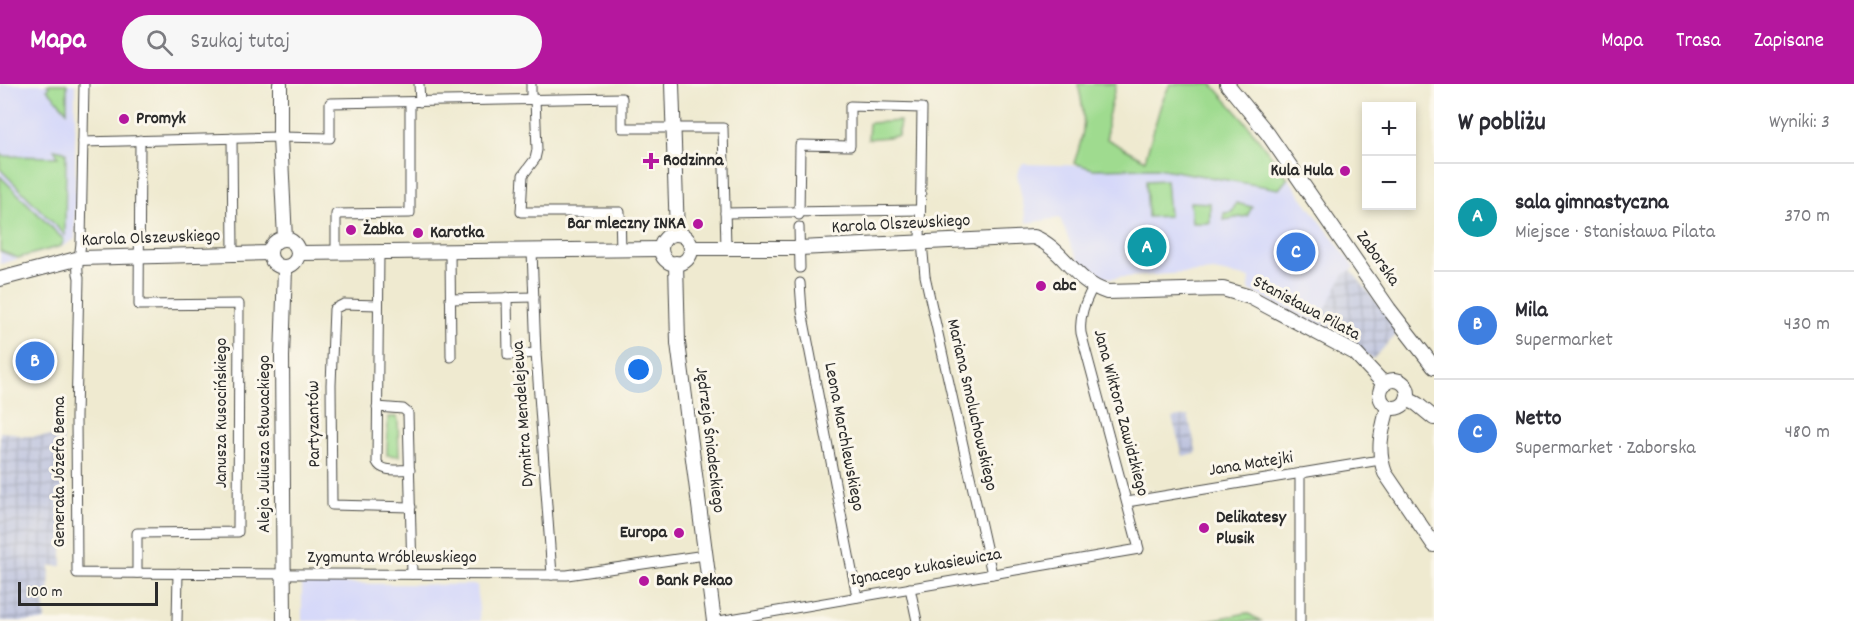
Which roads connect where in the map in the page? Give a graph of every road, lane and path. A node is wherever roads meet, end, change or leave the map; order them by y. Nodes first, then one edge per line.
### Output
1 (84, 84) edge
2 (280, 84) edge
3 (419, 84) edge
4 (531, 84) edge
5 (672, 84) edge
6 (1227, 84) edge
7 (533, 99) junction
8 (415, 103) junction
9 (673, 129) junction
10 (280, 137) junction
11 (232, 138) junction
12 (140, 140) junction
13 (83, 142) junction
14 (920, 210) junction
15 (725, 213) junction
16 (799, 214) junction
17 (799, 227) dead end
18 (677, 234) junction
19 (285, 239) junction
20 (921, 242) junction
21 (691, 248) junction
22 (726, 248) junction
23 (799, 248) junction
24 (661, 249) junction
25 (621, 250) junction
26 (532, 251) junction
27 (379, 252) junction
28 (450, 252) junction
29 (270, 253) junction
30 (299, 253) junction
31 (336, 253) junction
32 (233, 254) junction
33 (139, 256) junction
34 (80, 258) junction
35 (676, 263) junction
36 (285, 268) junction
37 (800, 268) dead end
38 (0, 279) edge
39 (800, 283) dead end
40 (1093, 287) junction
41 (507, 297) junction
42 (534, 297) junction
43 (450, 299) junction
44 (378, 305) junction
45 (536, 353) junction
46 (451, 357) dead end
47 (1434, 367) edge
48 (1384, 384) junction
49 (1407, 399) junction
50 (377, 407) junction
51 (1388, 407) junction
52 (1434, 418) edge
53 (1380, 460) junction
54 (410, 470) junction
55 (1300, 473) junction
56 (1126, 502) junction
57 (411, 507) junction
58 (1434, 545) edge
59 (1139, 549) joint
60 (705, 555) junction
61 (77, 573) joint
62 (137, 573) junction
63 (178, 573) junction
64 (284, 573) junction
65 (412, 574) junction
66 (992, 574) junction
67 (552, 575) junction
68 (910, 588) junction
69 (857, 597) junction
70 (177, 621) edge
71 (284, 621) edge
72 (714, 621) edge
73 (719, 621) edge
74 (917, 621) edge
75 (1300, 621) edge

1 - 13 street, Generała Józefa Bema
2 - 10 street
3 - 8 street
4 - 7 street
5 - 9 street
6 - 47 street, Zaborska
7 - 8 street
7 - 9 street
7 - 25 street
8 - 10 street
8 - 31 street
9 - 15 street
9 - 18 street
10 - 11 street
10 - 19 street
11 - 12 street
11 - 32 street
12 - 13 street
12 - 33 street
13 - 34 street, Generała Józefa Bema
14 - 16 street
14 - 16 street, Mariana Smoluchowskiego
14 - 20 street, Mariana Smoluchowskiego
15 - 16 street
15 - 22 street
17 - 23 street
18 - 21 street
18 - 24 street
19 - 29 street
19 - 30 street
20 - 23 street, Karola Olszewskiego
20 - 40 street, Karola Olszewskiego
20 - 66 street, Mariana Smoluchowskiego
21 - 22 street, Karola Olszewskiego
21 - 35 street
22 - 23 street, Karola Olszewskiego
23 - 37 street
24 - 25 street
24 - 35 street
25 - 26 street
26 - 28 street
26 - 42 street, Dymitra Mendelejewa
27 - 28 street
27 - 31 street
27 - 44 street
28 - 43 street
29 - 32 street, Karola Olszewskiego
29 - 36 street
30 - 31 street
30 - 36 street
32 - 33 street, Karola Olszewskiego
33 - 34 street, Karola Olszewskiego
33 - 62 street, Janusza Kusocińskiego
34 - 38 street, Karola Olszewskiego
34 - 61 street, Generała Józefa Bema
35 - 60 street, Jędrzeja Śniadeckiego
36 - 64 street, Aleja Juliusza Słowackiego
39 - 69 street, Leona Marchlewskiego
40 - 48 street, Stanisława Pilata
40 - 56 street, Jana Wiktora Zawidzkiego
41 - 42 street
41 - 43 street
41 - 45 street
42 - 45 street, Dymitra Mendelejewa
43 - 46 street
44 - 50 street
44 - 57 street, Partyzantów
45 - 67 street, Dymitra Mendelejewa
48 - 49 street
48 - 51 street
49 - 51 street
49 - 52 street
50 - 54 street
50 - 54 street
51 - 53 street
53 - 55 street, Jana Matejki
53 - 58 street
54 - 57 street
55 - 56 street, Jana Matejki
55 - 75 street
56 - 59 street, Jana Wiktora Zawidzkiego
57 - 65 street
59 - 66 street, Ignacego Łukasiewicza
60 - 67 street, Zygmunta Wróblewskiego
60 - 72 street, Jędrzeja Śniadeckiego
61 - 62 street, Zygmunta Wróblewskiego
62 - 63 street, Zygmunta Wróblewskiego
63 - 64 street, Zygmunta Wróblewskiego
63 - 70 street
64 - 65 street, Zygmunta Wróblewskiego
64 - 71 street, Aleja Juliusza Słowackiego
65 - 67 street, Zygmunta Wróblewskiego
66 - 68 street, Ignacego Łukasiewicza
68 - 69 street, Ignacego Łukasiewicza
68 - 74 street
69 - 73 street, Ignacego Łukasiewicza

